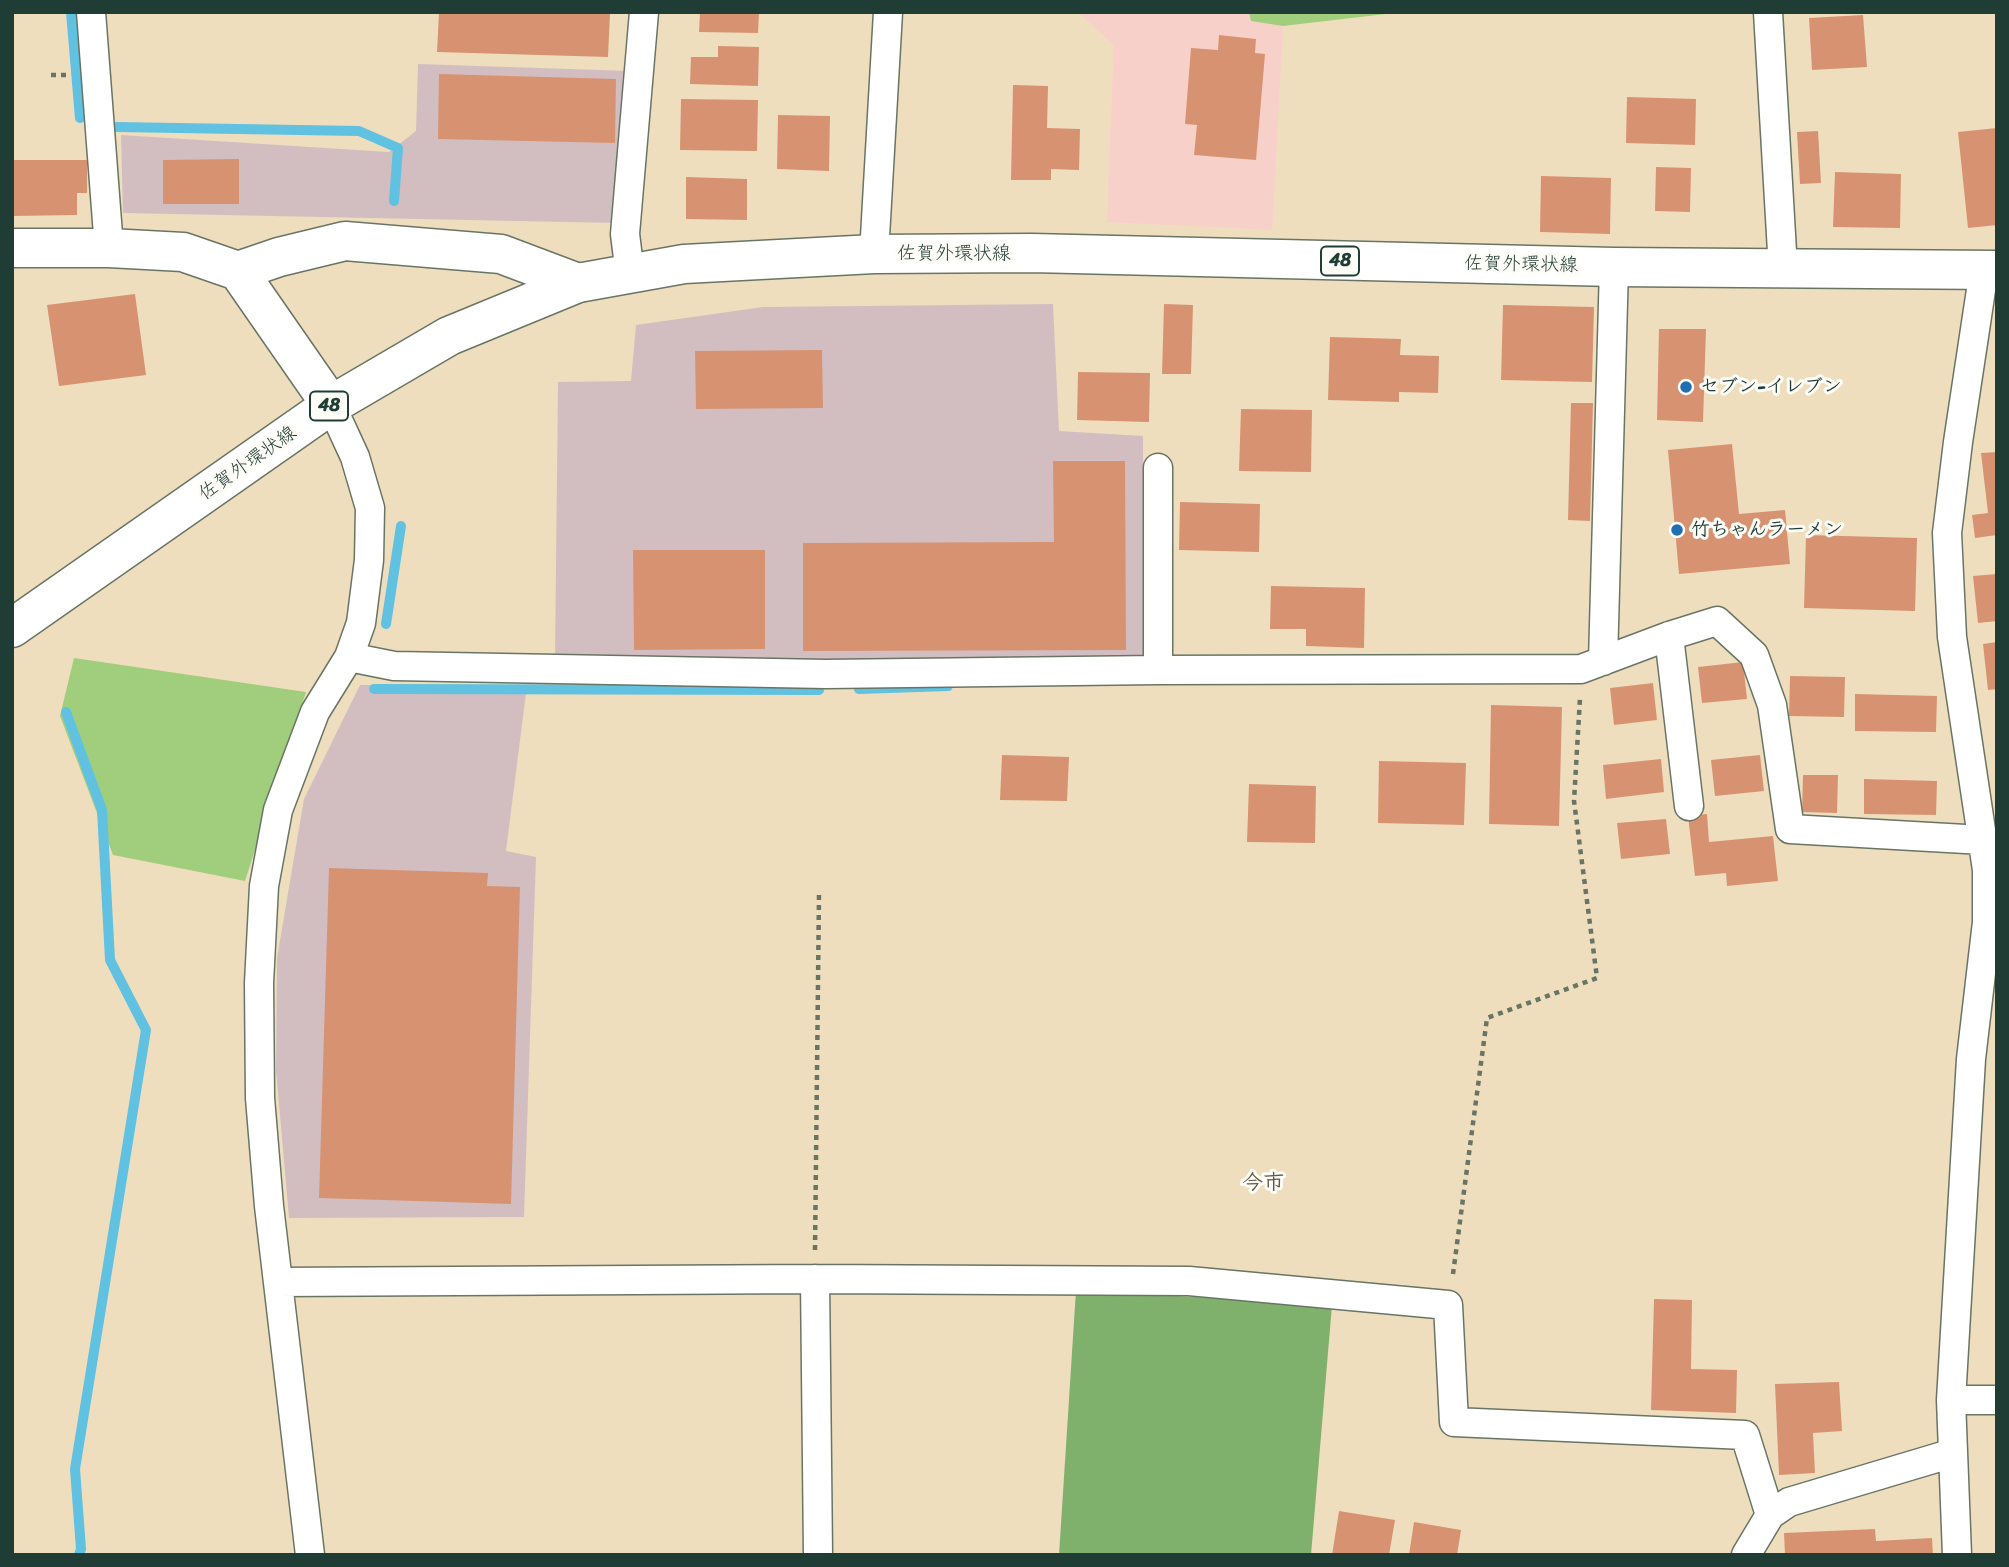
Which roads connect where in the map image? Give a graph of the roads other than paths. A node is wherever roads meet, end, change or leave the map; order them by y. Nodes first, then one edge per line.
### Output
1 (91, 12) edge
2 (644, 12) edge
3 (888, 12) edge
4 (1768, 12) edge
5 (12, 248) edge
6 (109, 248) junction
7 (874, 254) junction
8 (1614, 267) junction
9 (1783, 269) junction
10 (1990, 270) edge
11 (238, 271) junction
12 (629, 274) junction
13 (578, 284) junction
14 (331, 405) junction
15 (1158, 468) dead end
16 (12, 628) edge
17 (1669, 636) junction
18 (349, 657) junction
19 (1592, 665) junction
20 (1158, 670) junction
21 (1689, 806) dead end
22 (1983, 840) junction
23 (1992, 869) edge
24 (815, 1279) junction
25 (279, 1282) junction
26 (1997, 1400) edge
27 (1951, 1401) junction
28 (1953, 1453) junction
29 (1770, 1515) junction
30 (310, 1555) edge
31 (818, 1555) edge
32 (1746, 1555) edge
33 (1957, 1555) edge

1 - 6 street
2 - 12 street
3 - 7 street
4 - 9 street
5 - 6 main road
6 - 11 main road
7 - 8 main road, 佐賀外環状線 / 48
7 - 12 main road, 佐賀外環状線 / 48
8 - 9 main road, 佐賀外環状線 / 48
8 - 19 street
9 - 10 main road, 佐賀外環状線 / 48
10 - 22 street
11 - 13 main road
11 - 14 main road
12 - 13 main road, 佐賀外環状線 / 48
13 - 14 main road, 佐賀外環状線 / 48
14 - 16 main road, 佐賀外環状線 / 48
14 - 18 street
15 - 20 street
17 - 19 street
17 - 21 street
17 - 22 street
18 - 20 street
18 - 25 street
19 - 20 street
22 - 23 street
23 - 27 street
24 - 25 street
24 - 29 street
24 - 31 street
25 - 30 street
26 - 27 street
27 - 28 street
28 - 29 street
28 - 33 street
29 - 32 street

